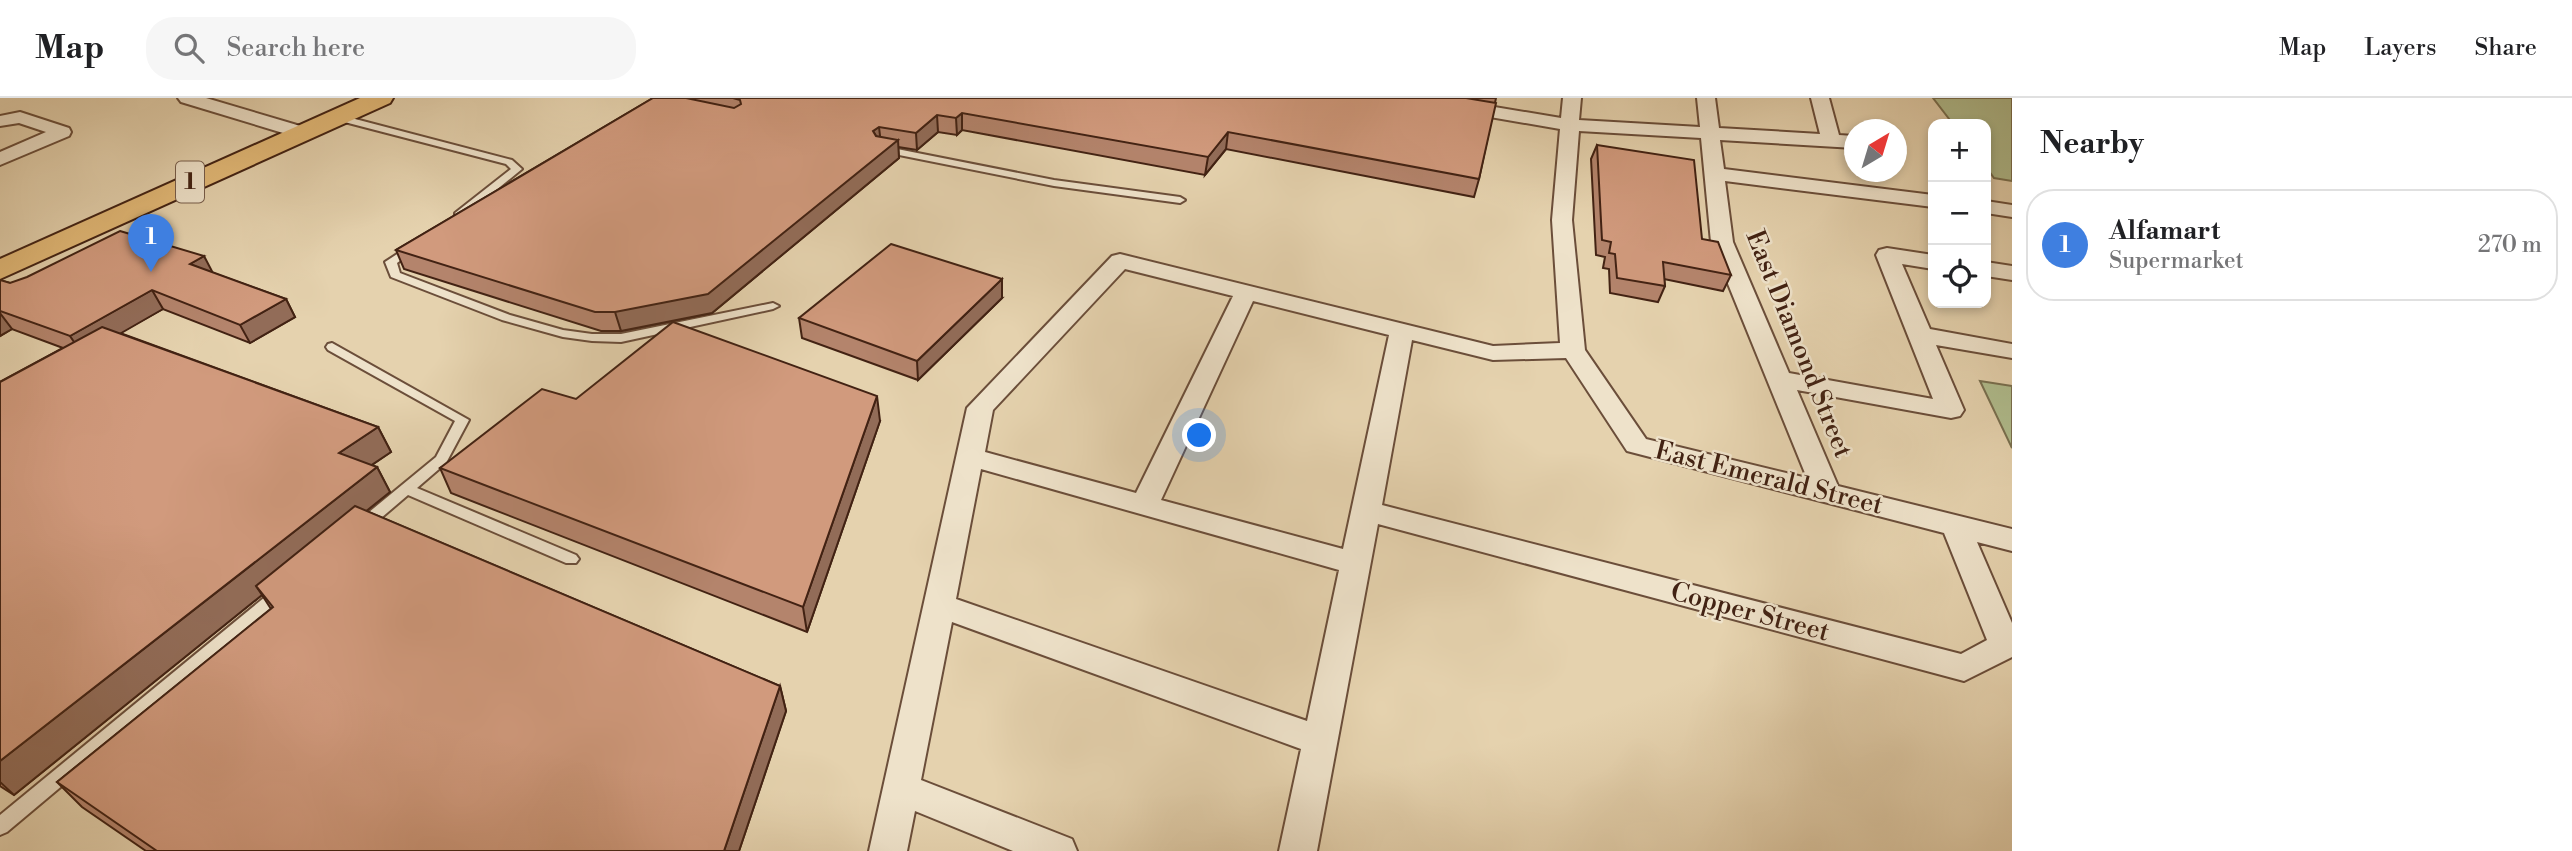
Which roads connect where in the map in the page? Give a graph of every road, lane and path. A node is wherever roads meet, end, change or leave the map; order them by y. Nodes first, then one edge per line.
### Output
1 (187, 98) edge
2 (382, 98) edge
3 (1409, 98) edge
4 (1573, 98) edge
5 (1706, 98) edge
6 (1820, 98) edge
7 (336, 117) junction
8 (6, 119) edge
9 (1570, 125) junction
10 (300, 132) junction
11 (1710, 133) junction
12 (1831, 140) junction
13 (1844, 141) edge
14 (882, 149) edge
15 (0, 159) edge
16 (1714, 174) junction
17 (1180, 200) dead end
18 (1928, 200) edge
19 (1991, 208) edge
20 (2012, 211) edge
21 (453, 219) edge
22 (422, 240) edge
23 (1928, 261) edge
24 (6, 262) edge
25 (1991, 270) edge
26 (2012, 273) edge
27 (1246, 292) junction
28 (773, 306) dead end
29 (1402, 331) junction
30 (1920, 335) junction
31 (332, 347) dead end
32 (1573, 350) junction
33 (2012, 351) edge
34 (1779, 379) junction
35 (970, 457) junction
36 (406, 489) junction
37 (1827, 493) junction
38 (1144, 505) junction
39 (1366, 511) junction
40 (1956, 526) junction
41 (353, 533) edge
42 (2012, 540) edge
43 (571, 559) dead end
44 (1356, 564) junction
45 (299, 578) edge
46 (939, 605) junction
47 (1320, 741) junction
48 (901, 789) junction
49 (4, 817) edge
50 (888, 851) edge
51 (1058, 851) edge
52 (1298, 851) edge

1 - 10 street
2 - 7 highway, 1
3 - 9 street
4 - 9 street, East Emerald Street
5 - 11 street, East Diamond Street
6 - 12 street
7 - 10 highway, 1
7 - 21 lane
8 - 15 street
9 - 11 street
9 - 32 street, East Emerald Street
10 - 24 highway, 1
11 - 12 street
11 - 16 street, East Diamond Street
12 - 13 street
14 - 17 lane
16 - 18 street
16 - 34 street, East Diamond Street
19 - 20 street
22 - 28 lane
23 - 30 street
25 - 26 street
27 - 29 street
27 - 35 street
27 - 38 street
29 - 32 street
29 - 39 street
30 - 33 street
30 - 34 street
31 - 36 lane
32 - 37 street, East Emerald Street
34 - 37 street, East Diamond Street
35 - 38 street
35 - 46 street
36 - 41 lane
36 - 43 lane
37 - 40 street, East Emerald Street
38 - 44 street
39 - 40 street, Copper Street
39 - 44 street
40 - 42 street, East Emerald Street
44 - 47 street
45 - 49 lane
46 - 47 street
46 - 48 street
47 - 52 street
48 - 50 street
48 - 51 street

